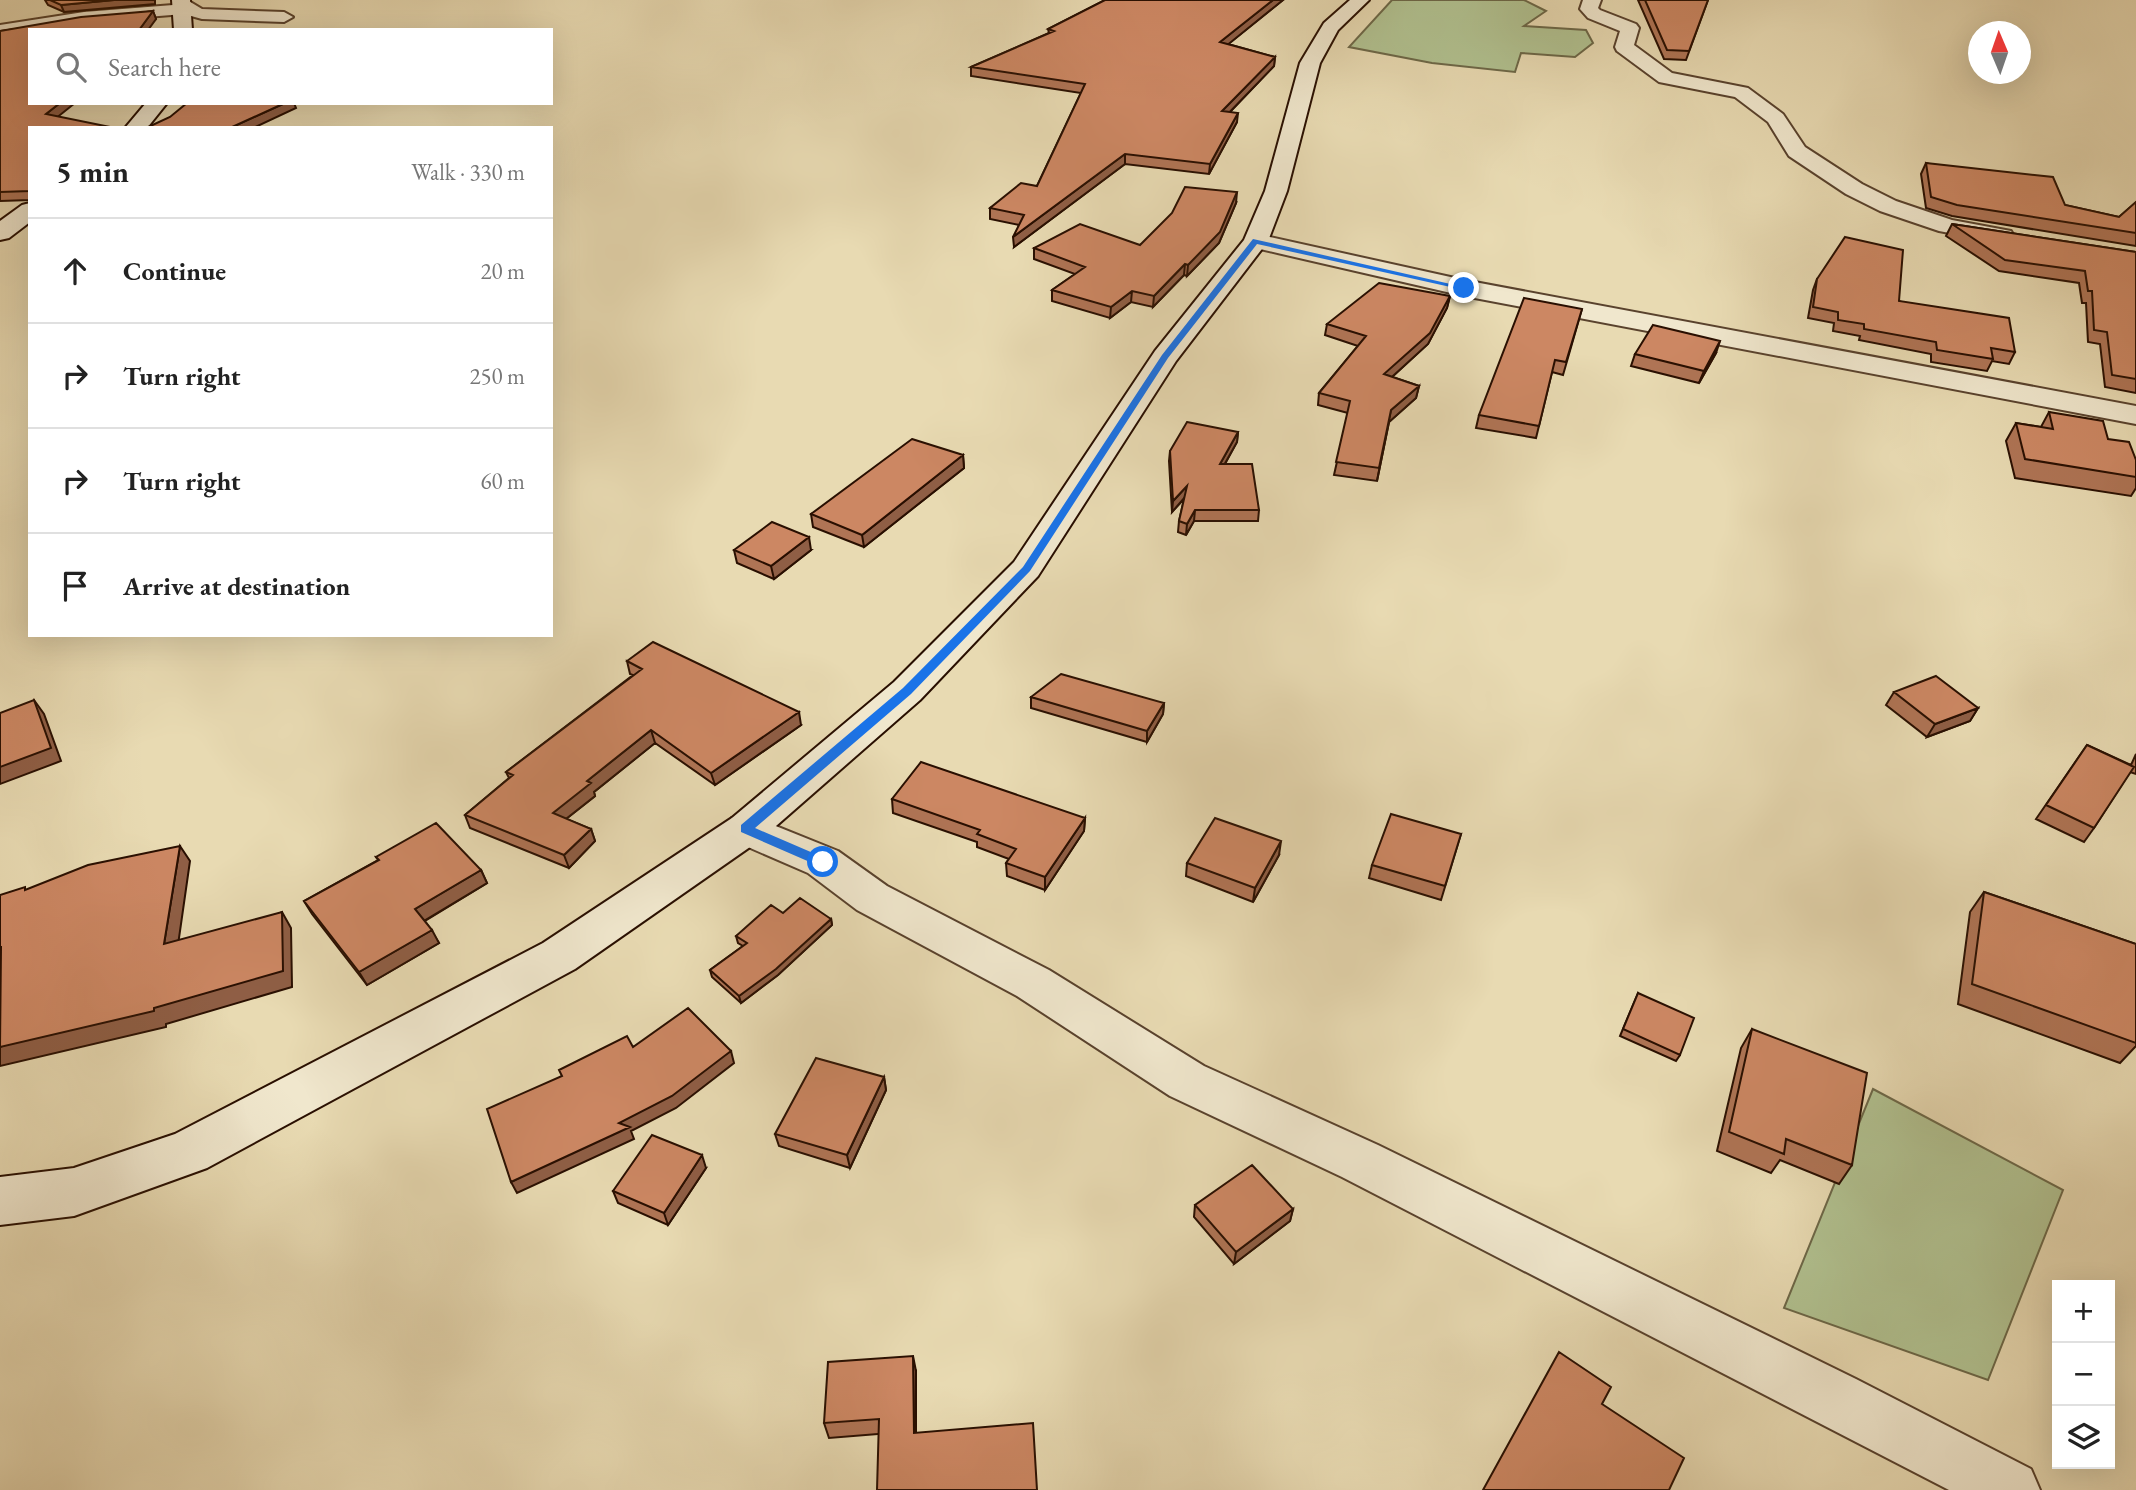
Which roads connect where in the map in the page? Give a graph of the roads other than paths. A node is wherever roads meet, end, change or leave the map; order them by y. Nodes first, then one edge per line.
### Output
1 (272, 0) edge
2 (1360, 0) edge
3 (1592, 0) edge
4 (181, 5) edge
5 (248, 16) junction
6 (284, 17) dead end
7 (183, 28) edge
8 (0, 31) edge
9 (155, 105) edge
10 (137, 126) edge
11 (2023, 239) edge
12 (1256, 241) junction
13 (2136, 415) edge
14 (746, 829) junction
15 (0, 1201) edge
16 (2010, 1490) edge

1 - 5 street
2 - 12 street
3 - 11 street
4 - 5 street
4 - 7 street
4 - 8 street
5 - 6 street
9 - 10 street
12 - 13 street
12 - 14 street
14 - 15 street
14 - 16 street

